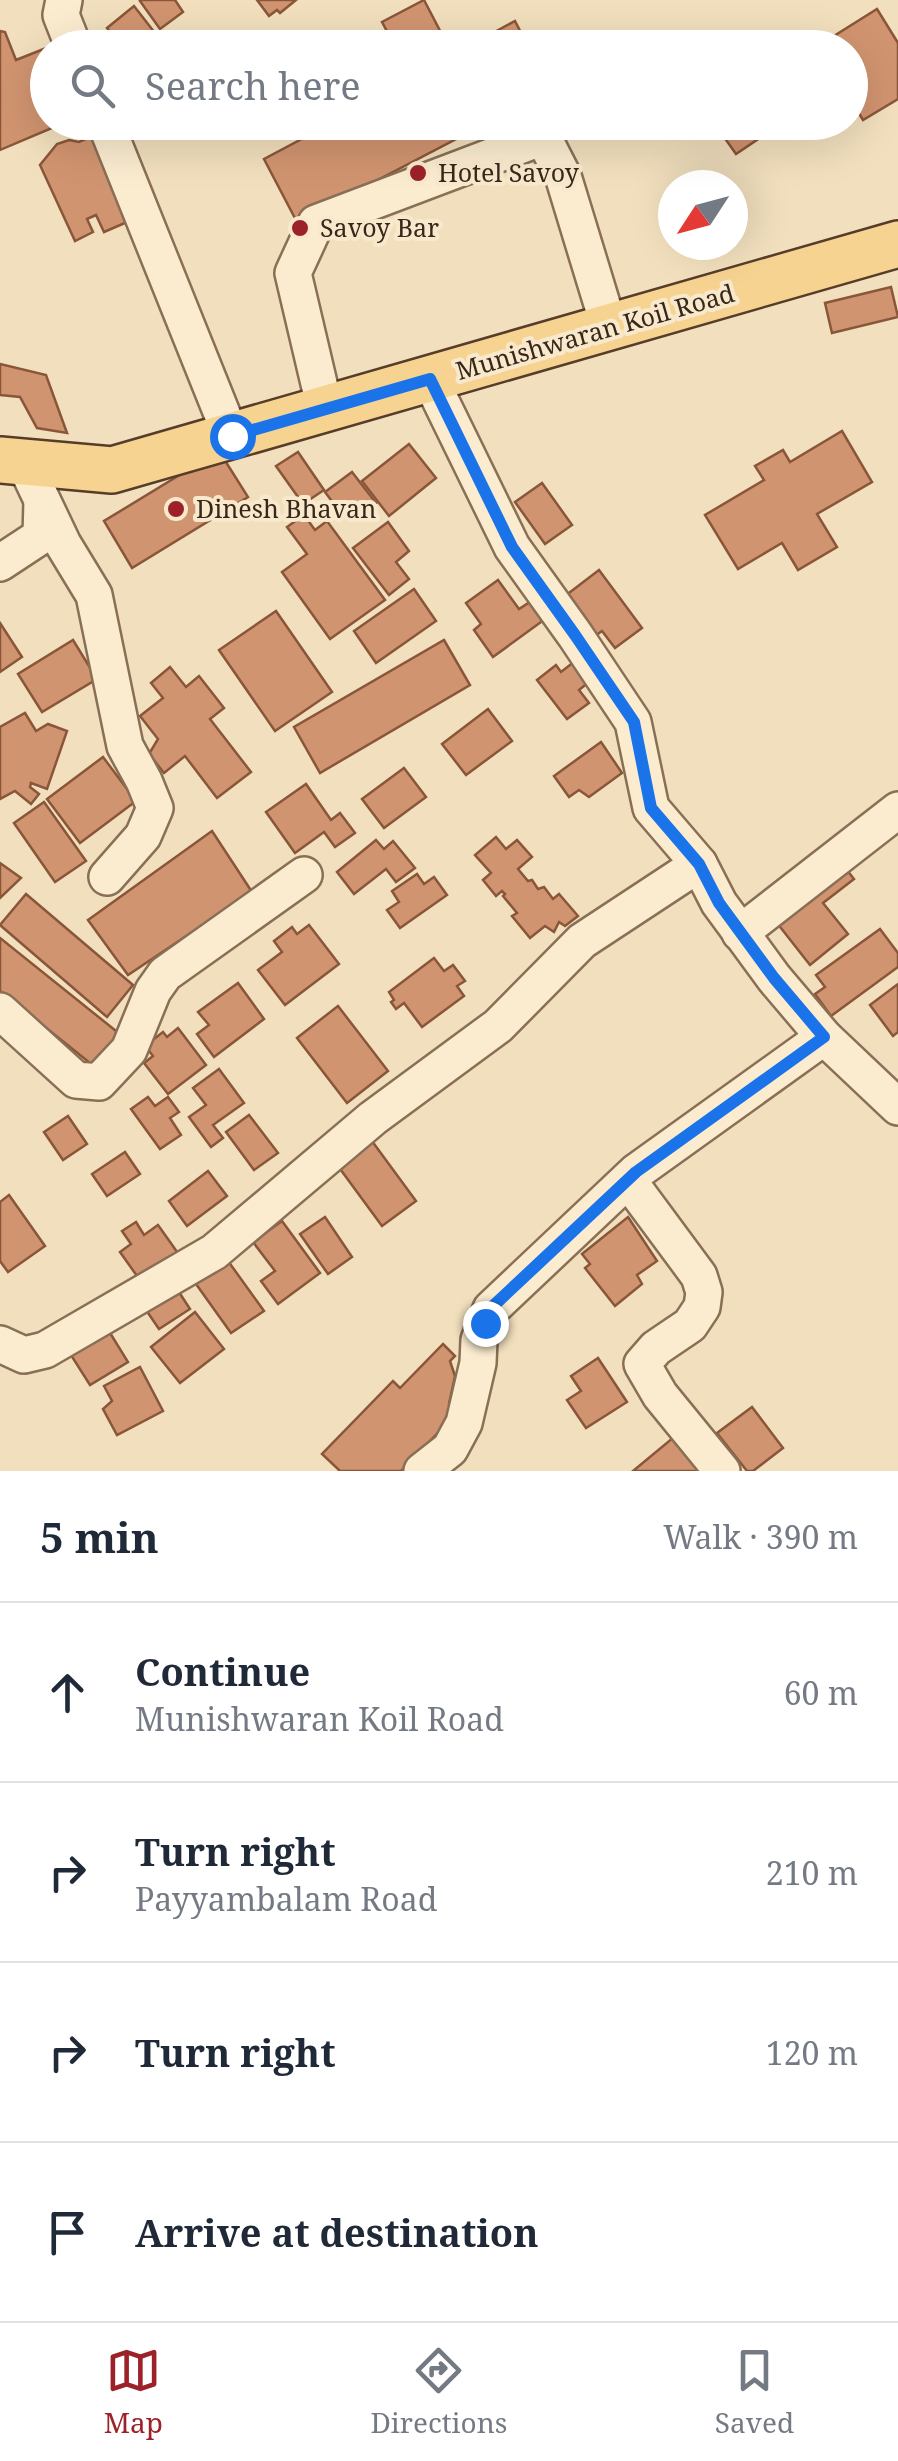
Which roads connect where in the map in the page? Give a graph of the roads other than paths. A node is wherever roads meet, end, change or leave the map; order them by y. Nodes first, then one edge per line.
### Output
1 (64, 0) edge
2 (67, 30) edge
3 (111, 140) edge
4 (538, 140) edge
5 (544, 140) edge
6 (898, 244) edge
7 (609, 327) junction
8 (430, 379) junction
9 (325, 409) junction
10 (232, 436) junction
11 (22, 474) edge
12 (0, 563) edge
13 (898, 810) edge
14 (699, 864) junction
15 (304, 875) dead end
16 (107, 877) dead end
17 (740, 932) junction
18 (0, 1010) edge
19 (824, 1037) junction
20 (898, 1107) edge
21 (628, 1180) junction
22 (0, 1344) edge
23 (422, 1471) edge
24 (722, 1471) edge

1 - 2 street
3 - 10 street
4 - 9 street
5 - 7 street
6 - 7 main road, Munishwaran Koil Road
7 - 8 main road, Munishwaran Koil Road
8 - 9 main road, Munishwaran Koil Road
8 - 14 street
9 - 10 main road, Munishwaran Koil Road
10 - 11 main road, Munishwaran Koil Road
11 - 12 street
11 - 16 street
13 - 17 street
14 - 17 street
14 - 22 street
15 - 18 street
17 - 19 street
19 - 20 street
19 - 21 street
21 - 23 street
21 - 24 street

